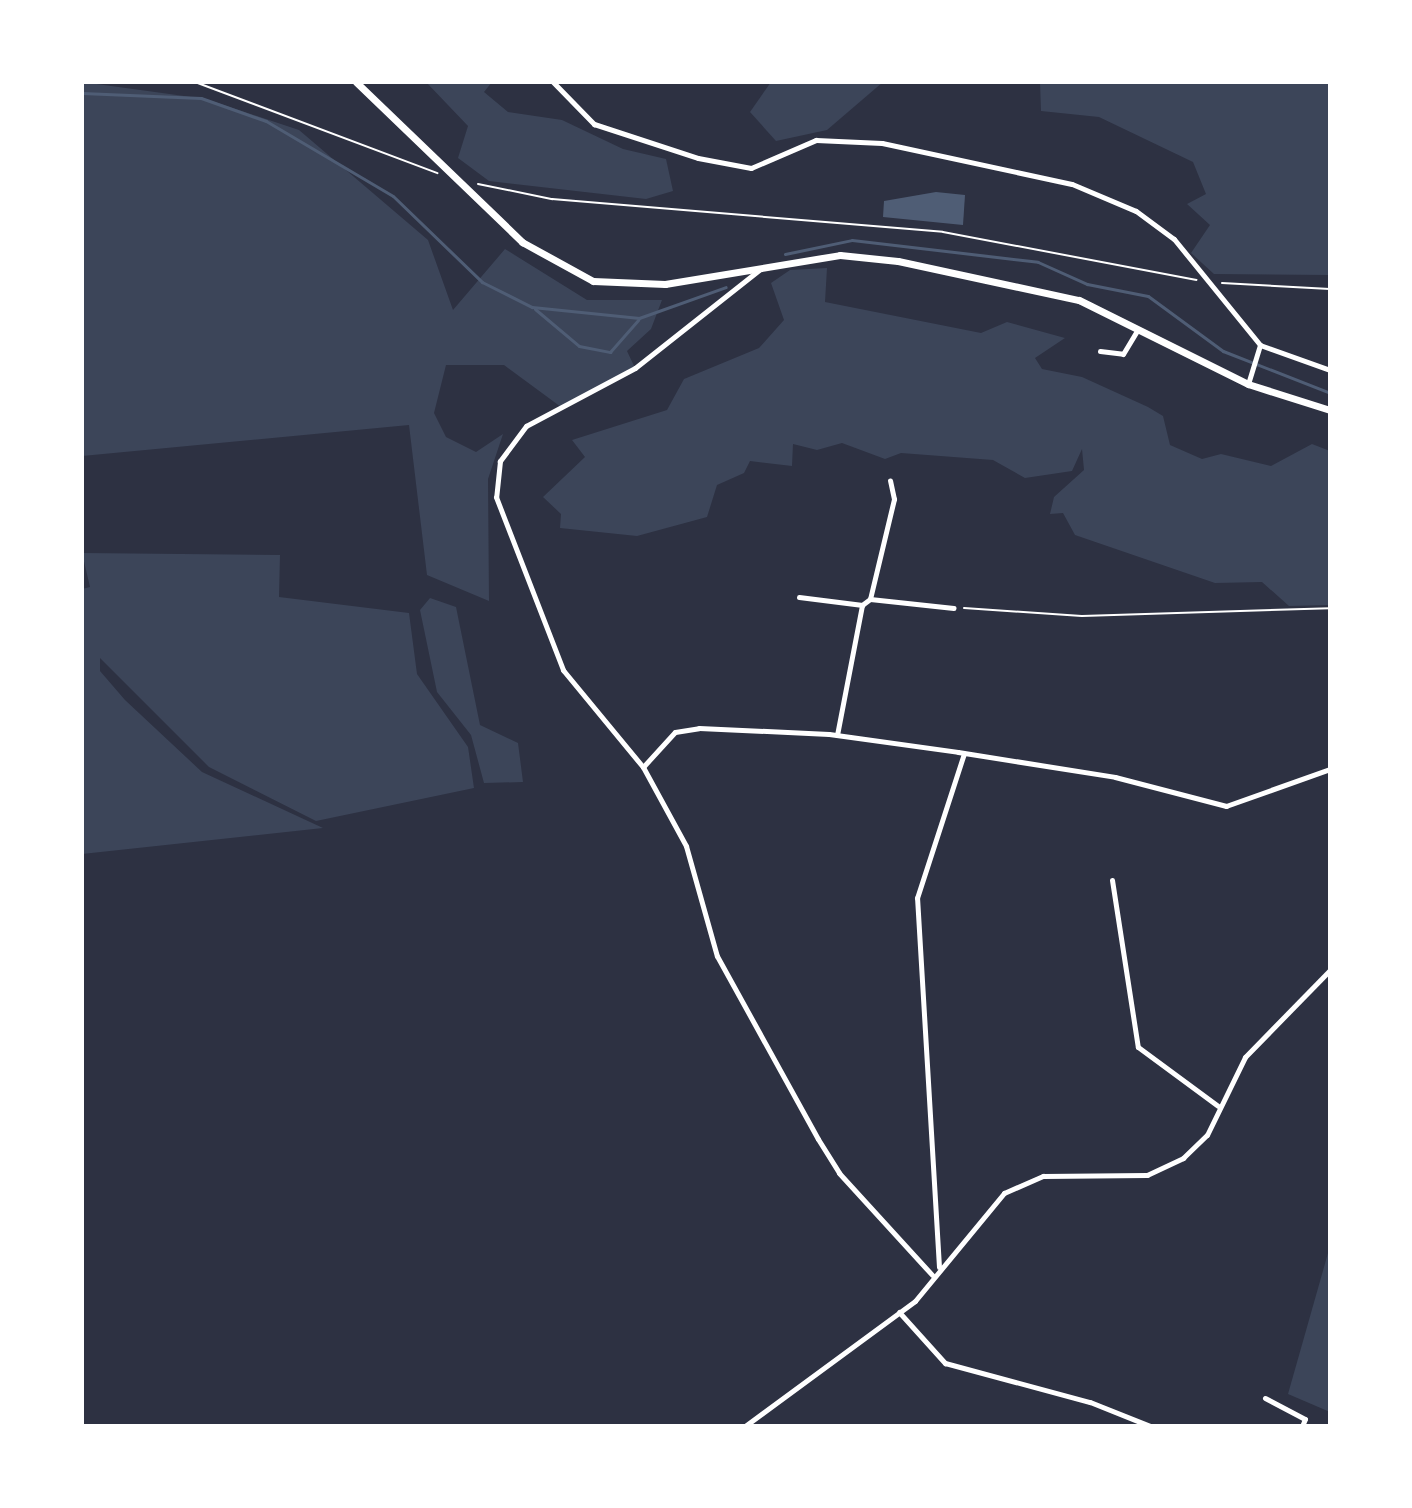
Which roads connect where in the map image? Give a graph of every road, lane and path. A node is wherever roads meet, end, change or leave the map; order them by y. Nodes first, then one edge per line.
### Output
1 (195, 82) edge
2 (356, 82) edge
3 (553, 82) edge
4 (458, 179) junction
5 (763, 267) junction
6 (1206, 281) junction
7 (1330, 289) edge
8 (1138, 329) junction
9 (1260, 345) junction
10 (1100, 351) dead end
11 (1330, 370) edge
12 (1248, 384) junction
13 (1330, 410) edge
14 (890, 480) dead end
15 (799, 597) dead end
16 (870, 599) junction
17 (862, 605) junction
18 (954, 608) joint
19 (1330, 608) edge
20 (837, 735) junction
21 (964, 753) junction
22 (643, 767) junction
23 (1330, 769) edge
24 (1112, 880) dead end
25 (1330, 970) edge
26 (1218, 1106) junction
27 (939, 1267) junction
28 (932, 1275) junction
29 (899, 1312) junction
30 (1265, 1398) dead end
31 (745, 1426) edge
32 (1150, 1426) edge
33 (1302, 1426) edge

1 - 4 path
2 - 4 main road
3 - 6 street
4 - 5 main road
4 - 6 path
5 - 8 main road
5 - 22 street
6 - 7 path
6 - 9 street
8 - 10 street
8 - 12 main road
9 - 11 street
9 - 12 street
12 - 13 main road
14 - 16 street
15 - 17 street
16 - 17 street
16 - 18 street
17 - 20 street
18 - 19 path
20 - 21 street
20 - 22 street
21 - 23 street
21 - 27 street
22 - 28 street
24 - 26 street
25 - 26 street
26 - 27 street
27 - 28 street
28 - 29 street
29 - 31 street
29 - 32 street
30 - 33 street

